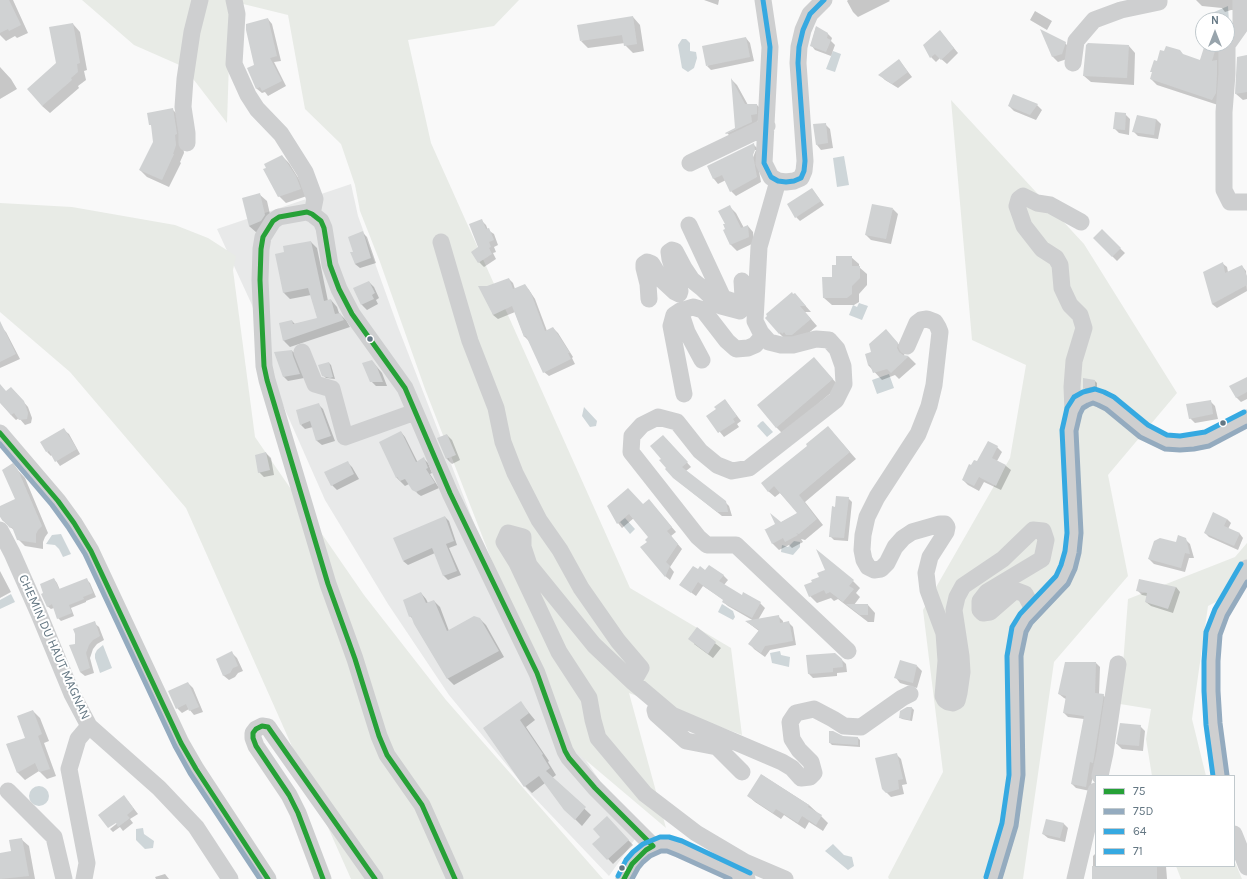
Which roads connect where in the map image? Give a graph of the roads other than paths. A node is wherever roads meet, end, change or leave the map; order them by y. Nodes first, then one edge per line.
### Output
1 (200, 0) edge
2 (234, 0) edge
3 (763, 0) edge
4 (824, 0) edge
5 (1159, 0) edge
6 (1241, 0) edge
7 (1073, 63) dead end
8 (766, 126) junction
9 (187, 144) dead end
10 (690, 163) dead end
11 (778, 181) junction
12 (1247, 202) edge
13 (312, 214) junction
14 (1081, 222) dead end
15 (689, 224) dead end
16 (441, 242) dead end
17 (742, 281) dead end
18 (649, 299) dead end
19 (749, 306) junction
20 (680, 311) junction
21 (763, 336) junction
22 (907, 346) dead end
23 (302, 352) dead end
24 (702, 360) dead end
25 (684, 394) dead end
26 (1073, 411) junction
27 (415, 412) junction
28 (1247, 418) edge
29 (0, 433) edge
30 (0, 530) edge
31 (1247, 568) edge
32 (1034, 611) junction
33 (848, 651) dead end
34 (1118, 664) dead end
35 (633, 682) junction
36 (910, 694) dead end
37 (652, 698) junction
38 (89, 726) junction
39 (742, 772) dead end
40 (1100, 775) edge
41 (1220, 775) edge
42 (8, 790) dead end
43 (1095, 795) edge
44 (1235, 837) edge
45 (653, 846) junction
46 (1247, 867) edge
47 (64, 879) edge
48 (84, 879) edge
49 (230, 879) edge
50 (268, 879) edge
51 (323, 879) edge
52 (375, 879) edge
53 (455, 879) edge
54 (624, 879) edge
55 (747, 879) edge
56 (785, 879) edge
57 (993, 879) edge
58 (1075, 879) edge

1 - 9 street
2 - 13 street
3 - 8 street
4 - 11 street
5 - 7 street
6 - 12 street
8 - 10 street
8 - 11 street
11 - 19 street
13 - 27 street
13 - 53 street
14 - 26 street
15 - 19 street
16 - 35 street
17 - 19 street
18 - 19 street
19 - 21 street
20 - 21 street
20 - 24 street
20 - 25 street
21 - 33 street
22 - 32 street
23 - 27 street
26 - 28 street
26 - 32 street
27 - 45 street
29 - 50 street
30 - 38 street, CHEMIN DU HAUT MAGNAN
31 - 41 street
32 - 57 street
34 - 40 street
35 - 37 street
35 - 56 street
36 - 37 street
37 - 39 street
38 - 48 street
38 - 49 street, CHEMIN DU HAUT MAGNAN
42 - 47 street
43 - 58 street
44 - 46 street
45 - 54 street
45 - 55 street
51 - 52 street

